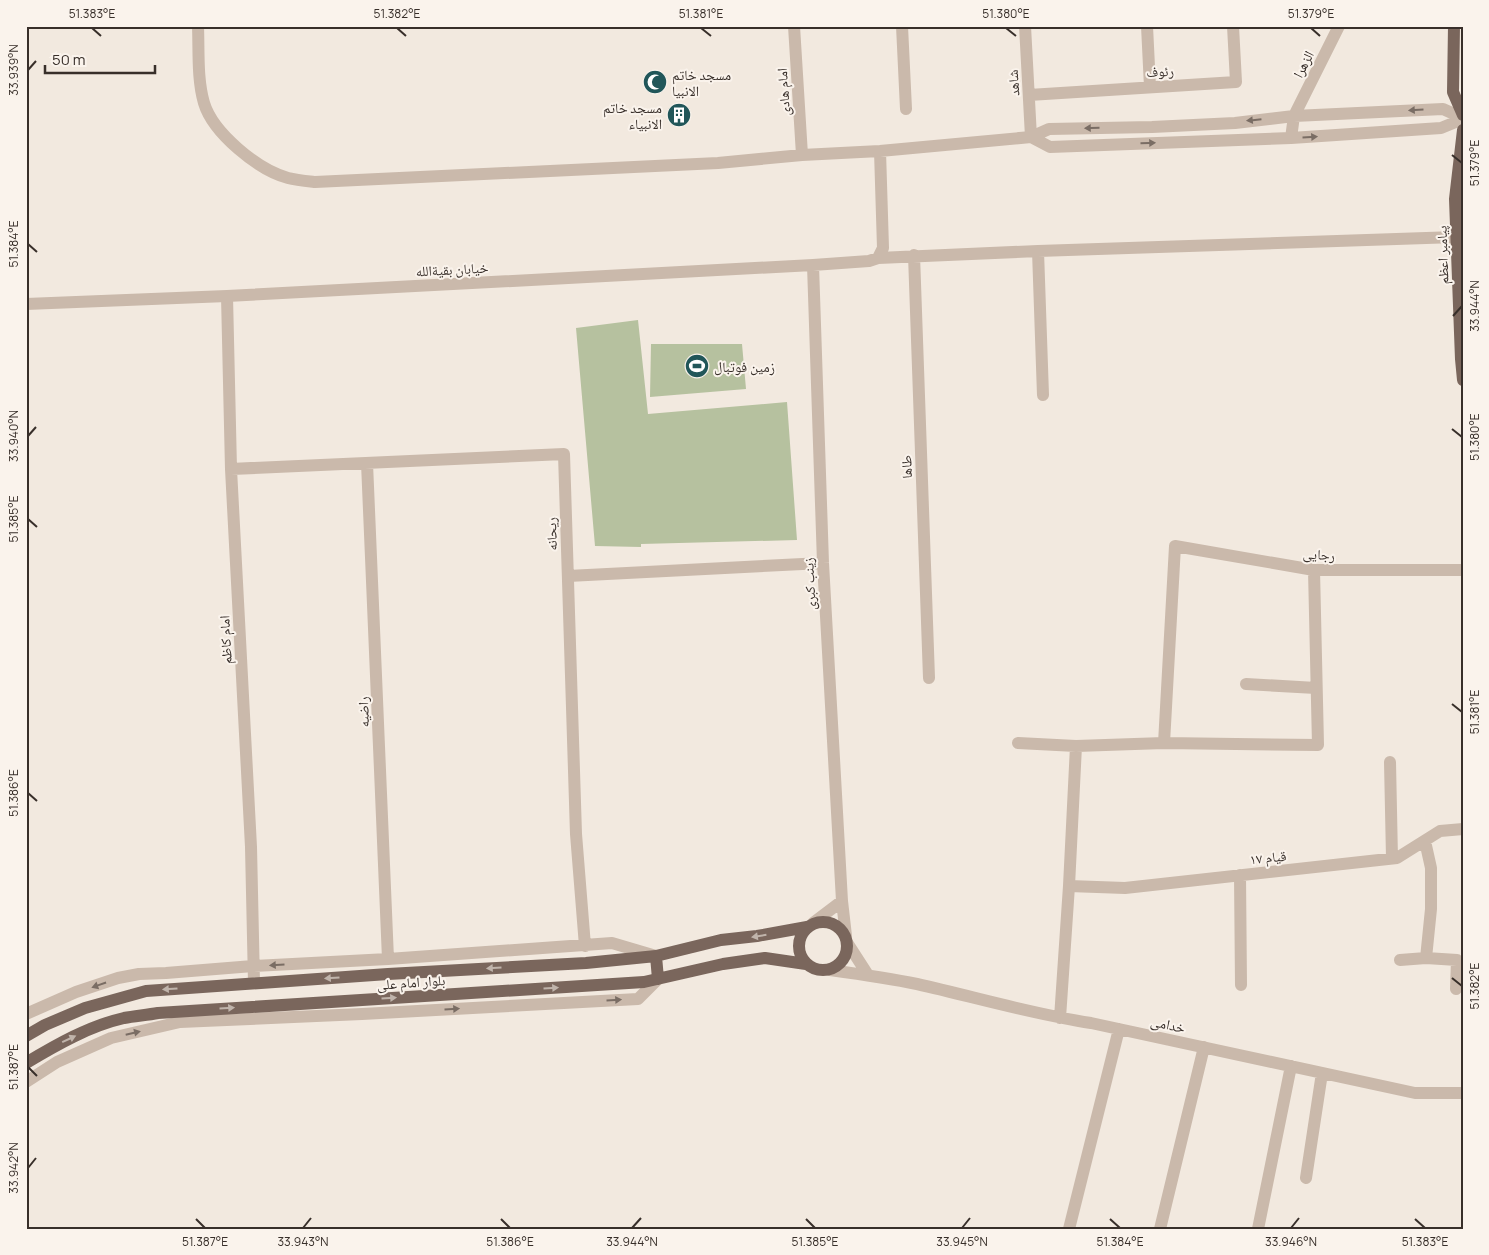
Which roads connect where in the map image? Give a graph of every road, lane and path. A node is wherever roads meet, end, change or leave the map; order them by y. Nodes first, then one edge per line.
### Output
1 (198, 26) edge
2 (794, 26) edge
3 (902, 26) edge
4 (1024, 26) edge
5 (1147, 26) edge
6 (1233, 26) edge
7 (1339, 26) edge
8 (1454, 26) edge
9 (1150, 87) junction
10 (1029, 95) junction
11 (906, 110) dead end
12 (1294, 116) junction
13 (1463, 117) edge
14 (1463, 130) edge
15 (1032, 138) junction
16 (1291, 138) junction
17 (1461, 149) edge
18 (880, 150) junction
19 (802, 155) junction
20 (1456, 237) junction
21 (1038, 251) junction
22 (914, 256) junction
23 (878, 258) junction
24 (813, 265) junction
25 (227, 296) junction
26 (26, 304) edge
27 (1462, 359) edge
28 (1463, 380) edge
29 (1043, 395) dead end
30 (367, 463) junction
31 (231, 469) junction
32 (823, 563) junction
33 (1314, 570) junction
34 (1463, 570) edge
35 (568, 576) junction
36 (929, 678) dead end
37 (1246, 684) dead end
38 (1316, 688) junction
39 (1164, 743) junction
40 (1018, 744) dead end
41 (1076, 746) junction
42 (1390, 762) dead end
43 (1463, 829) edge
44 (1424, 840) junction
45 (1392, 858) junction
46 (1240, 876) junction
47 (1069, 886) junction
48 (842, 901) junction
49 (810, 925) junction
50 (847, 940) junction
51 (585, 946) junction
52 (656, 956) junction
53 (1426, 958) junction
54 (388, 959) junction
55 (1400, 960) dead end
56 (806, 964) junction
57 (253, 966) junction
58 (830, 970) junction
59 (868, 975) junction
60 (658, 979) junction
61 (254, 983) junction
62 (1241, 986) dead end
63 (1456, 990) dead end
64 (259, 1006) junction
65 (26, 1014) edge
66 (270, 1018) junction
67 (1060, 1018) junction
68 (1119, 1029) junction
69 (26, 1036) edge
70 (1204, 1047) junction
71 (26, 1063) edge
72 (1291, 1066) junction
73 (1322, 1073) junction
74 (26, 1082) edge
75 (1463, 1093) edge
76 (1306, 1178) dead end
77 (1069, 1229) edge
78 (1160, 1229) edge
79 (1258, 1229) edge

1 - 19 street
2 - 19 street, امام هادی
3 - 11 street
4 - 10 street, شاهد
5 - 9 street
6 - 9 street, رئوف
7 - 12 street, الزهرا
8 - 13 main road
9 - 10 street, رئوف
10 - 15 street, شاهد
13 -> 12 street
12 -> 15 street
12 - 16 street, الزهرا
16 -> 13 street
14 - 17 main road, پیامبر اعظم
15 -> 16 street
15 - 18 street
17 - 20 main road, پیامبر اعظم
18 - 19 street
18 - 23 street
20 - 21 street, خیابان بقیةالله
20 - 27 main road, پیامبر اعظم
21 - 22 street, خیابان بقیةالله
21 - 29 street
22 - 23 street, خیابان بقیةالله
22 - 36 street, طاها
23 - 24 street, خیابان بقیةالله
24 - 25 street, خیابان بقیةالله
24 - 32 street, زینب کبری
25 - 26 street, خیابان بقیةالله
25 - 31 street, امام کاظم
27 - 28 main road, پیامبر اعظم
30 - 31 street, ریحانه
30 - 35 street, ریحانه
30 - 54 street, راضیه
31 - 57 street, امام کاظم
32 - 35 street
32 - 48 street, زینب کبری
33 - 34 street, رجایی
33 - 38 street
33 - 39 street, رجایی
35 - 51 street, ریحانه
37 - 38 street
38 - 39 street
39 - 41 street
40 - 41 street
41 - 47 street
42 - 45 street
43 - 44 street, قیام ۱۷
44 - 45 street, قیام ۱۷
44 - 53 street
45 - 46 street, قیام ۱۷
46 - 47 street, قیام ۱۷
46 - 62 street
47 - 67 street
48 - 49 street
48 - 50 street, زینب کبری
49 - 50 main road
49 -> 52 main road, بلوار امام علی
49 - 56 main road
50 - 58 main road
50 - 59 street
51 - 52 street
51 - 54 street
52 - 60 main road
52 -> 61 main road, بلوار امام علی
53 - 55 street
53 - 63 street
54 -> 57 street
56 - 58 main road
56 - 60 main road, بلوار امام علی
57 - 61 street, امام کاظم
57 -> 65 street
58 - 59 street, خدامی
59 - 67 street, خدامی
64 -> 60 main road, بلوار امام علی
66 -> 60 street
61 -> 69 main road, بلوار امام علی
64 - 66 street
71 -> 64 main road, بلوار امام علی
74 -> 66 street
67 - 68 street, خدامی
68 - 70 street, خدامی
68 - 77 street
70 - 72 street, خدامی
70 - 78 street
72 - 73 street, خدامی
72 - 79 street
73 - 75 street, خدامی
73 - 76 street

